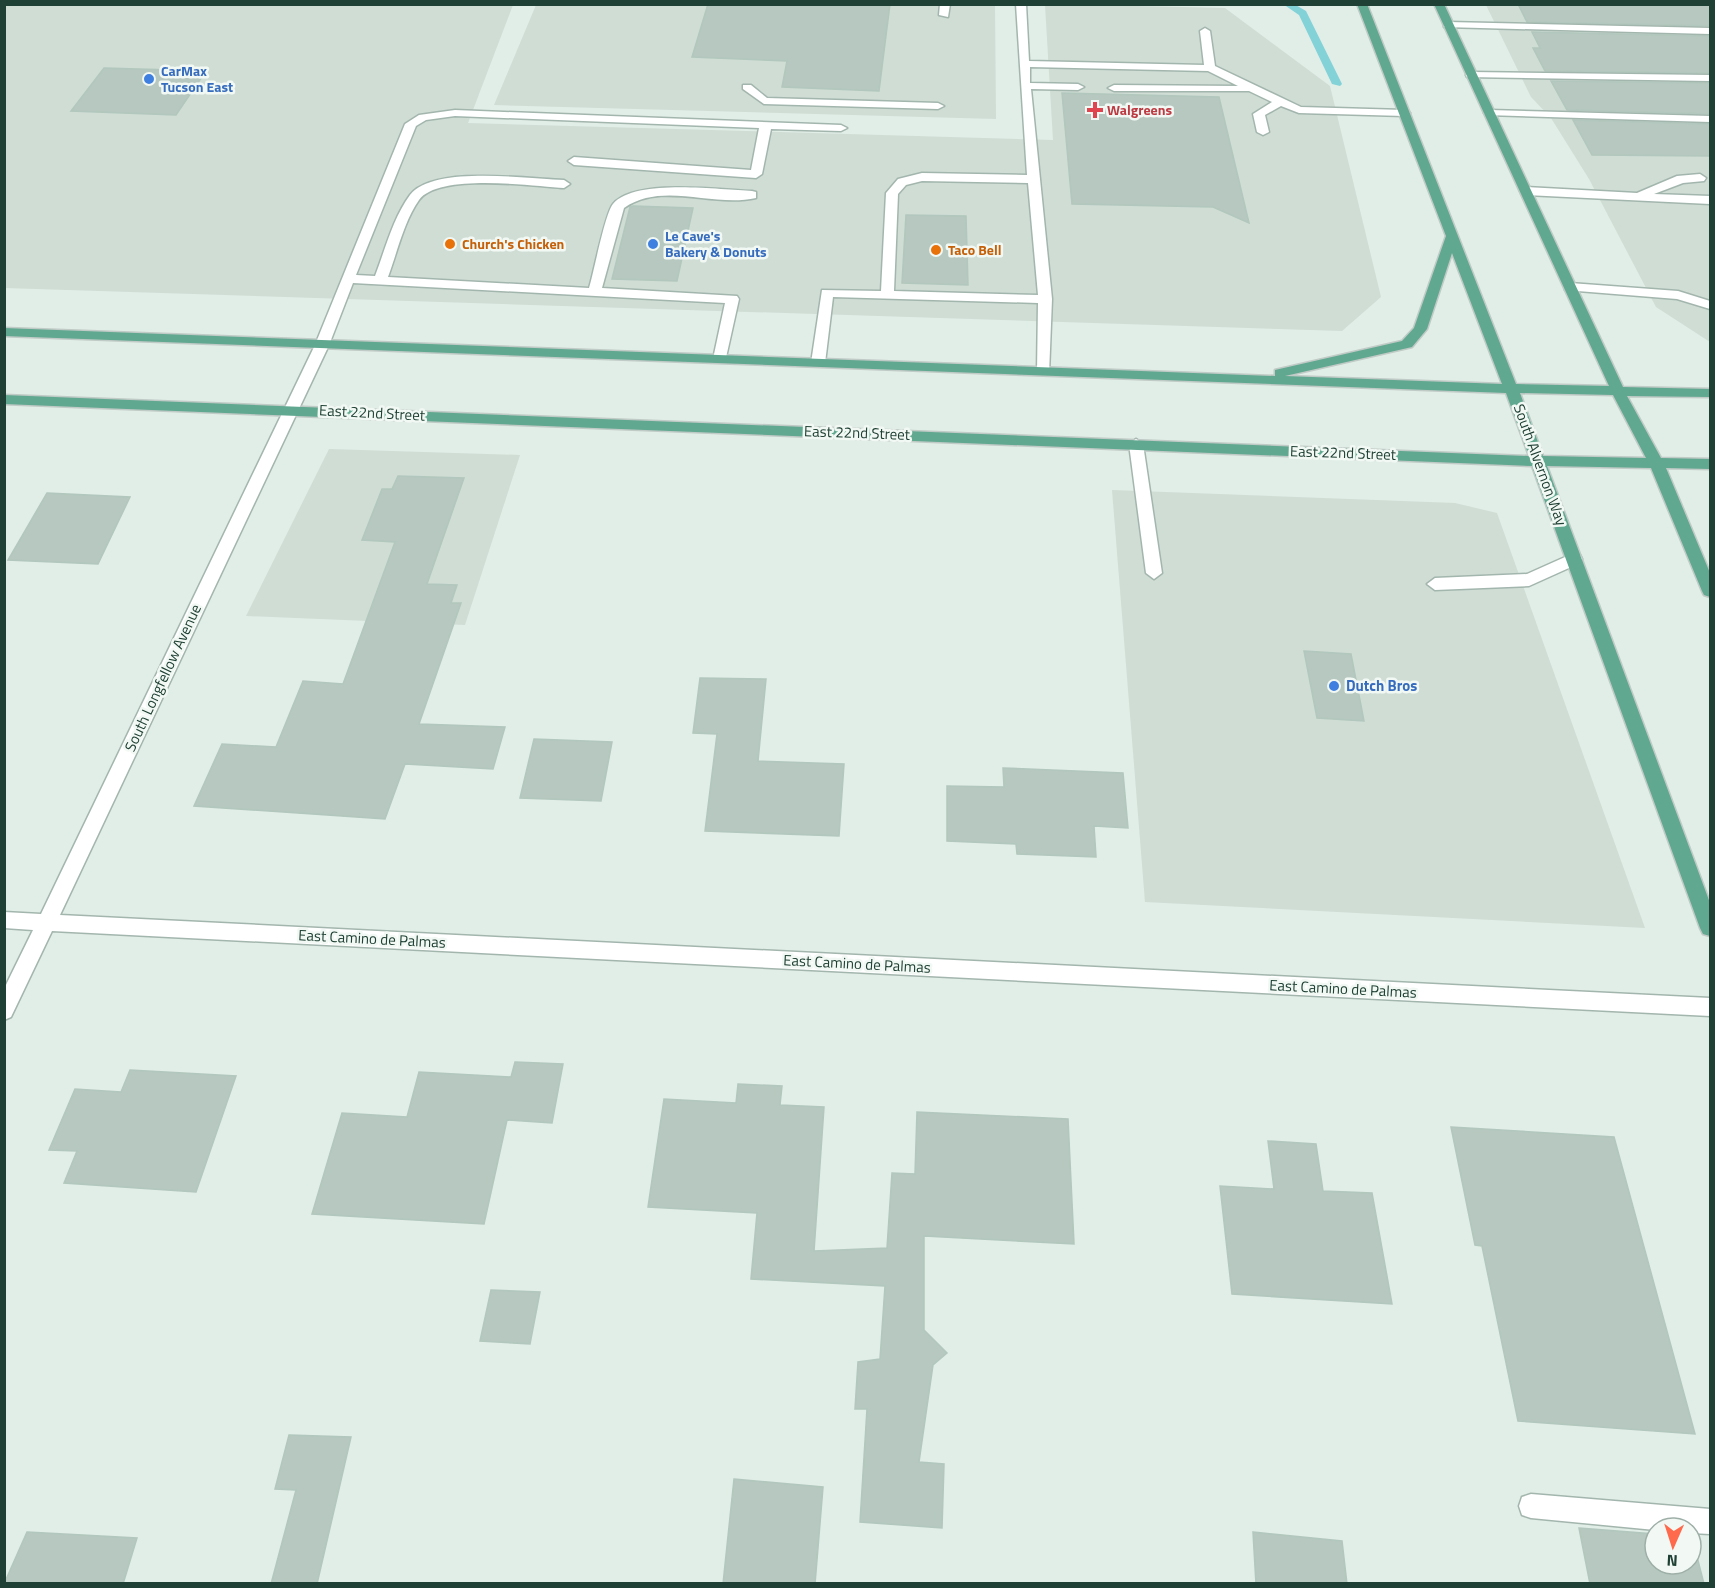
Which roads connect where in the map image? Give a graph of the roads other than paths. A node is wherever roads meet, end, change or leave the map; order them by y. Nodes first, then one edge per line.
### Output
1 (1021, 4) edge
2 (1362, 4) edge
3 (1439, 4) edge
4 (1448, 25) junction
5 (1205, 31) dead end
6 (1710, 31) edge
7 (1024, 64) junction
8 (1210, 68) junction
9 (1471, 75) junction
10 (1710, 78) edge
11 (1025, 86) junction
12 (747, 87) dead end
13 (1078, 87) dead end
14 (1114, 88) dead end
15 (1253, 89) junction
16 (1280, 102) junction
17 (938, 106) dead end
18 (1404, 113) junction
19 (1490, 113) junction
20 (1710, 119) edge
21 (766, 124) junction
22 (841, 128) dead end
23 (1263, 132) dead end
24 (574, 161) dead end
25 (1700, 178) dead end
26 (1033, 179) junction
27 (564, 184) dead end
28 (1526, 192) junction
29 (752, 195) dead end
30 (1637, 196) junction
31 (1710, 200) edge
32 (1452, 234) junction
33 (349, 279) junction
34 (380, 279) junction
35 (1570, 287) junction
36 (595, 291) junction
37 (887, 295) junction
38 (1045, 299) junction
39 (1710, 305) edge
40 (4, 332) edge
41 (322, 345) junction
42 (720, 359) junction
43 (818, 363) junction
44 (1044, 371) junction
45 (1255, 379) junction
46 (1511, 388) junction
47 (1618, 391) junction
48 (1710, 393) edge
49 (4, 399) edge
50 (294, 409) junction
51 (1136, 444) junction
52 (1538, 461) junction
53 (1657, 464) junction
54 (1710, 464) edge
55 (1574, 559) junction
56 (1154, 573) dead end
57 (1435, 584) dead end
58 (1710, 591) edge
59 (4, 920) edge
60 (47, 923) junction
61 (1710, 928) edge
62 (1710, 1007) edge
63 (4, 1011) edge
64 (1531, 1506) dead end
65 (1710, 1522) edge

1 - 7 street
2 - 18 main road, South Alvernon Way
3 - 4 main road
4 - 6 street
4 - 9 main road
5 - 8 street
7 - 8 street
7 - 11 street
8 - 15 street
9 - 10 street
9 - 19 main road
11 - 13 street
11 - 26 street
12 - 17 street
14 - 15 street
15 - 16 street
16 - 18 street
16 - 23 street
18 - 32 main road, South Alvernon Way
19 - 20 street
19 - 28 main road
21 - 22 street, South Longfellow Avenue
21 - 24 street
21 - 33 street, South Longfellow Avenue
25 - 30 street
26 - 37 street
26 - 38 street
27 - 34 street
28 - 30 street
28 - 35 main road
29 - 36 street
30 - 31 street
32 - 45 main road
32 - 46 main road, South Alvernon Way
33 - 34 street
33 - 41 street, South Longfellow Avenue
34 - 36 street
35 - 39 street
35 - 47 main road
36 - 42 street
37 - 38 street
37 - 43 street
38 - 44 street
40 - 41 main road
41 - 42 main road
41 - 50 street, South Longfellow Avenue
42 - 43 main road
43 - 44 main road
44 - 45 main road
45 - 46 main road
46 - 47 main road
46 - 52 main road, South Alvernon Way
47 - 48 main road
47 - 53 main road
49 - 50 main road, East 22nd Street
50 - 51 main road, East 22nd Street
50 - 60 street, South Longfellow Avenue
51 - 52 main road, East 22nd Street
51 - 56 street
52 - 53 main road, East 22nd Street
52 - 55 main road, South Alvernon Way
53 - 54 main road, East 22nd Street
53 - 58 main road
55 - 57 street
55 - 61 main road, South Alvernon Way
59 - 60 street, East Camino de Palmas
60 - 62 street, East Camino de Palmas
60 - 63 street, South Longfellow Avenue
64 - 65 street

